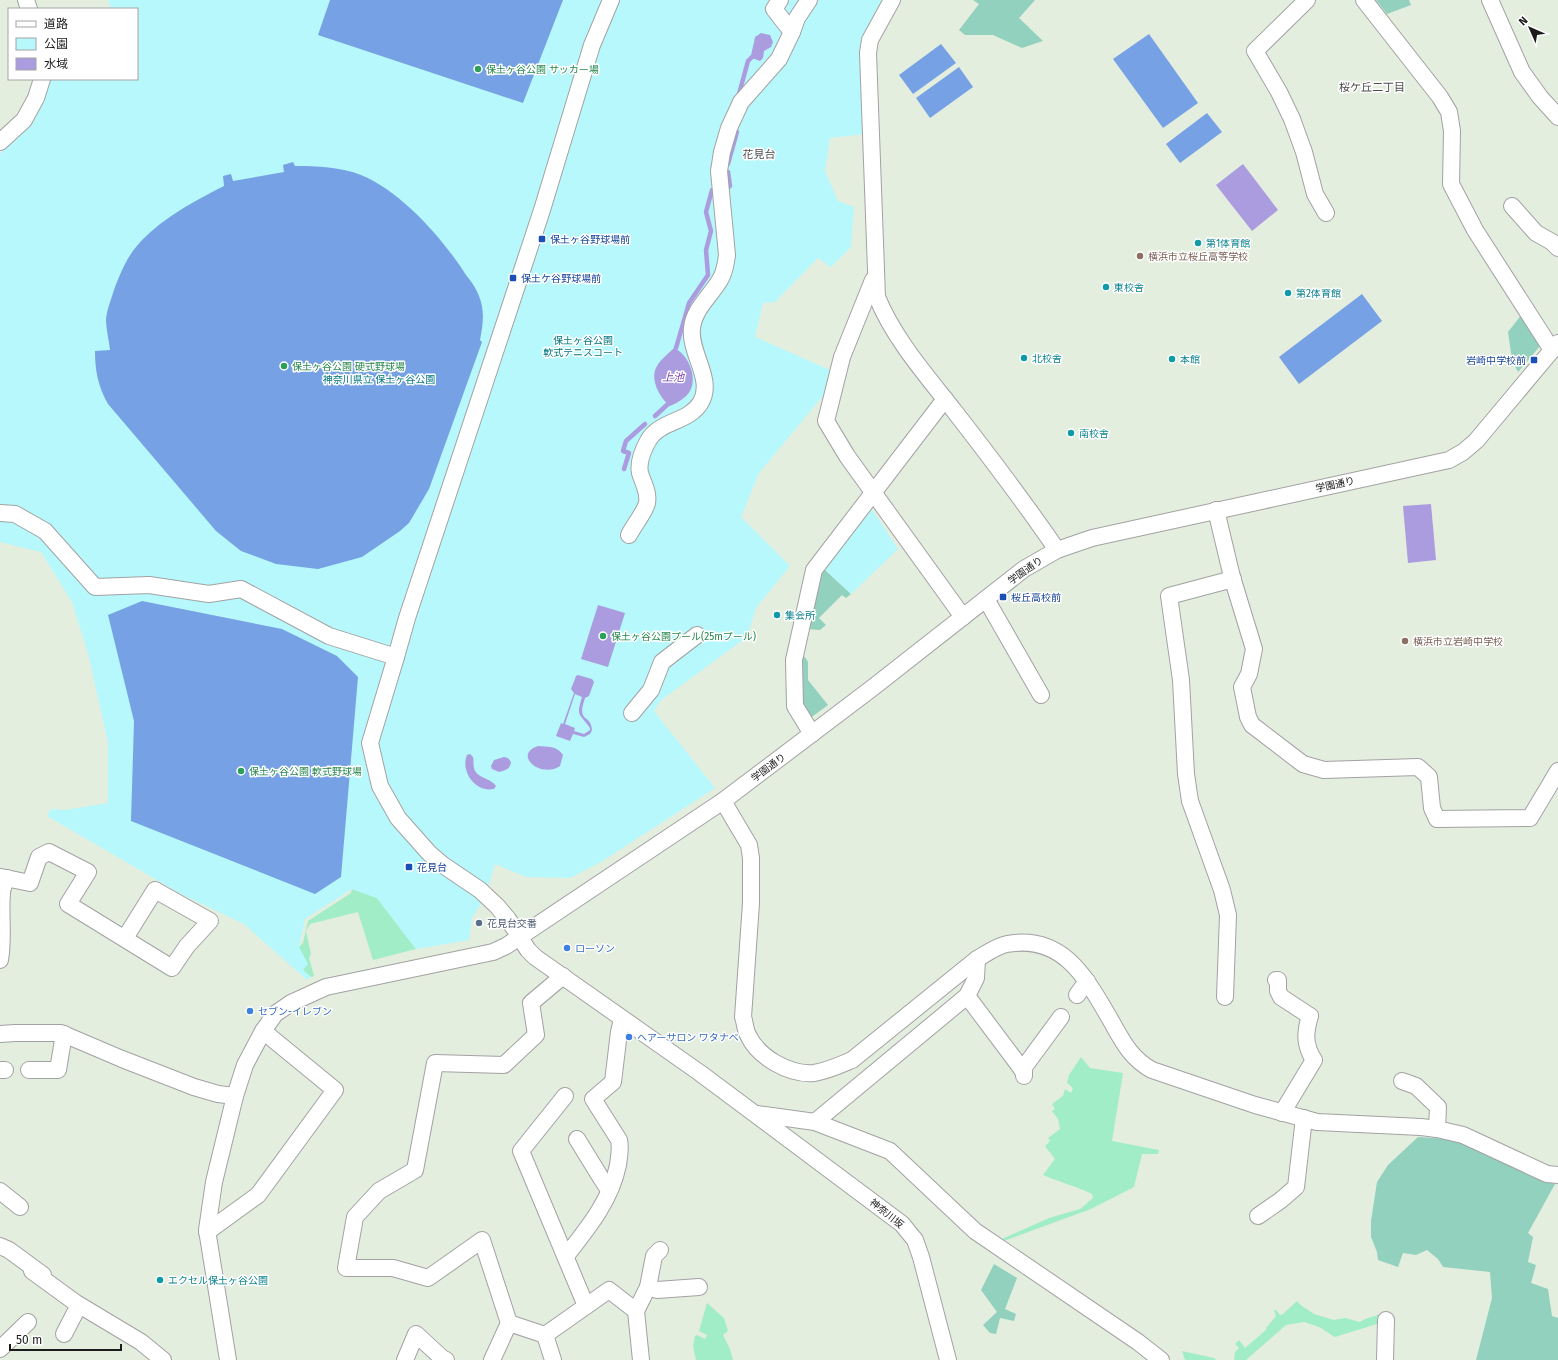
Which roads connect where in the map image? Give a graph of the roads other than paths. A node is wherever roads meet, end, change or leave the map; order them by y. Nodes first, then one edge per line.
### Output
1 (611, 0) edge
2 (780, 0) edge
3 (809, 0) edge
4 (892, 0) edge
5 (1307, 0) edge
6 (1364, 0) edge
7 (1490, 0) edge
8 (792, 32) junction
9 (42, 80) edge
10 (1558, 117) edge
11 (0, 142) edge
12 (1512, 206) dead end
13 (1326, 212) dead end
14 (1558, 248) edge
15 (875, 275) junction
16 (1556, 347) edge
17 (945, 399) junction
18 (873, 493) junction
19 (1216, 510) junction
20 (0, 513) edge
21 (629, 535) dead end
22 (1057, 550) junction
23 (1233, 580) junction
24 (986, 599) junction
25 (963, 617) junction
26 (697, 635) dead end
27 (396, 658) junction
28 (1041, 695) dead end
29 (632, 713) dead end
30 (812, 734) junction
31 (1558, 770) edge
32 (723, 801) junction
33 (3, 878) edge
34 (125, 938) junction
35 (519, 938) junction
36 (977, 959) junction
37 (0, 960) edge
38 (564, 976) junction
39 (1276, 980) dead end
40 (1087, 981) junction
41 (1077, 995) dead end
42 (967, 996) junction
43 (1225, 997) dead end
44 (1061, 1017) dead end
45 (622, 1019) junction
46 (263, 1031) junction
47 (0, 1034) edge
48 (64, 1034) junction
49 (29, 1070) dead end
50 (1402, 1081) dead end
51 (235, 1096) junction
52 (565, 1096) dead end
53 (1282, 1112) junction
54 (756, 1114) junction
55 (1304, 1118) junction
56 (815, 1122) junction
57 (1437, 1129) junction
58 (577, 1139) dead end
59 (1558, 1175) edge
60 (609, 1190) junction
61 (0, 1191) edge
62 (20, 1207) dead end
63 (1258, 1216) dead end
64 (207, 1232) junction
65 (4, 1249) edge
66 (660, 1250) dead end
67 (566, 1256) junction
68 (32, 1271) dead end
69 (648, 1287) junction
70 (699, 1287) dead end
71 (61, 1289) dead end
72 (79, 1305) junction
73 (586, 1306) junction
74 (636, 1311) junction
75 (107, 1316) dead end
76 (1386, 1320) dead end
77 (28, 1322) dead end
78 (509, 1323) junction
79 (64, 1334) dead end
80 (545, 1335) junction
81 (0, 1349) edge
82 (164, 1360) edge
83 (171, 1360) edge
84 (228, 1360) edge
85 (405, 1360) edge
86 (446, 1360) edge
87 (492, 1360) edge
88 (553, 1360) edge
89 (641, 1360) edge
90 (948, 1360) edge
91 (1161, 1360) edge
92 (1385, 1360) edge

1 - 27 street, 神奈川坂
2 - 8 street
3 - 8 street
4 - 15 street
5 - 13 street
6 - 16 street
7 - 10 street
8 - 21 street
9 - 11 street
12 - 14 street
15 - 17 street
15 - 18 street
16 - 19 street, 学園通り
17 - 18 street
17 - 22 street
18 - 25 street
18 - 30 street
19 - 22 street, 学園通り
19 - 23 street
20 - 27 street
22 - 24 street, 学園通り
23 - 31 street
23 - 43 street
24 - 25 street, 学園通り
24 - 28 street
25 - 30 street, 学園通り
26 - 29 street
27 - 35 street, 神奈川坂
30 - 32 street, 学園通り
32 - 35 street, 学園通り
32 - 36 street
33 - 34 street
33 - 37 street
34 - 34 street
35 - 38 street, 神奈川坂
35 - 46 street, 学園通り
36 - 40 street
36 - 42 street
38 - 45 street, 神奈川坂
38 - 78 street
39 - 53 street
40 - 41 street
40 - 53 street
42 - 44 street
42 - 56 street
45 - 54 street, 神奈川坂
45 - 60 street
46 - 51 street, 学園通り
46 - 64 street
47 - 48 street
48 - 49 street
48 - 51 street
50 - 57 street
51 - 64 street, 学園通り
52 - 67 street
53 - 55 street
54 - 56 street
54 - 90 street, 神奈川坂
55 - 57 street
55 - 63 street
56 - 91 street
57 - 59 street
58 - 60 street
60 - 67 street
61 - 62 street
64 - 84 street, 学園通り
65 - 71 street
66 - 69 street
67 - 73 street
68 - 72 street
69 - 70 street
69 - 74 street
72 - 79 street
72 - 82 street
73 - 74 street
73 - 80 street
74 - 89 street
75 - 83 street
76 - 92 street
77 - 81 street
78 - 80 street
78 - 87 street
80 - 88 street
85 - 86 street

